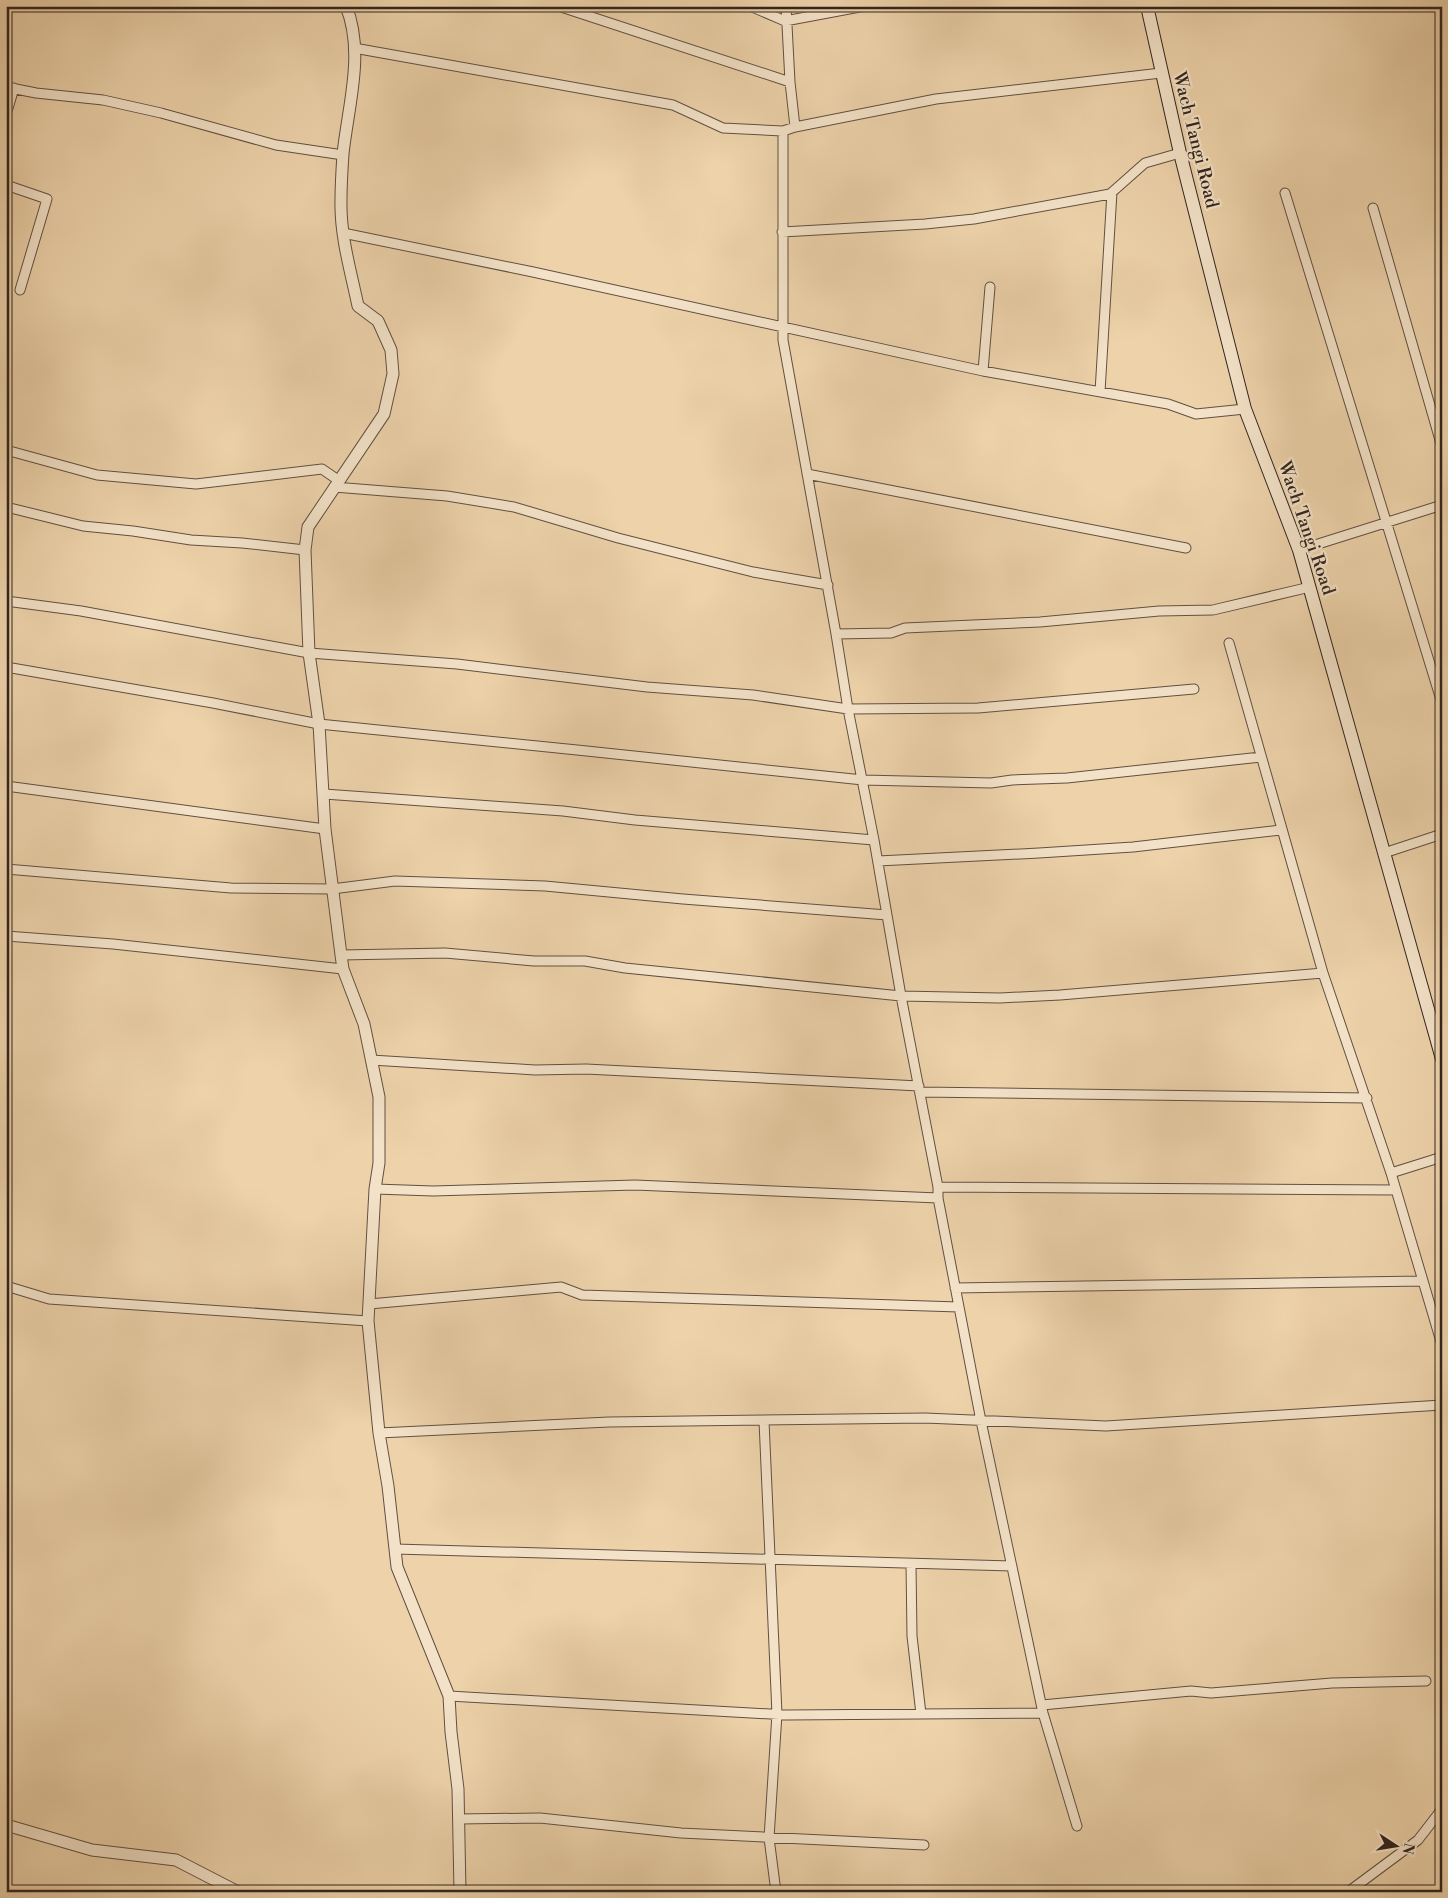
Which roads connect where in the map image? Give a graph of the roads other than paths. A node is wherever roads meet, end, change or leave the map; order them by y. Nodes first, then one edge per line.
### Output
1 (346, 6) edge
2 (558, 6) edge
3 (750, 6) edge
4 (786, 6) edge
5 (864, 6) edge
6 (1147, 6) edge
7 (785, 21) junction
8 (354, 48) junction
9 (1161, 73) junction
10 (790, 82) junction
11 (10, 87) edge
12 (6, 115) edge
13 (795, 127) junction
14 (783, 131) junction
15 (1180, 154) junction
16 (343, 155) junction
17 (6, 185) edge
18 (1112, 192) junction
19 (1285, 193) dead end
20 (1373, 208) dead end
21 (782, 232) junction
22 (343, 233) junction
23 (990, 287) dead end
24 (20, 290) dead end
25 (782, 328) junction
26 (983, 371) junction
27 (1100, 392) junction
28 (1245, 409) junction
29 (1442, 447) edge
30 (6, 450) edge
31 (807, 474) junction
32 (336, 484) junction
33 (1442, 506) edge
34 (6, 507) edge
35 (1386, 522) junction
36 (1186, 548) dead end
37 (305, 550) junction
38 (1299, 550) junction
39 (828, 585) junction
40 (1310, 587) junction
41 (6, 601) edge
42 (836, 634) junction
43 (1229, 643) dead end
44 (309, 653) junction
45 (6, 667) edge
46 (1194, 688) dead end
47 (1442, 703) edge
48 (848, 709) junction
49 (319, 724) junction
50 (1261, 757) junction
51 (863, 780) junction
52 (6, 786) edge
53 (324, 794) junction
54 (325, 829) junction
55 (1281, 830) junction
56 (1442, 834) edge
57 (874, 840) junction
58 (1384, 853) junction
59 (878, 860) junction
60 (6, 869) edge
61 (332, 889) junction
62 (887, 915) junction
63 (6, 936) edge
64 (341, 955) junction
65 (343, 970) junction
66 (1323, 973) junction
67 (901, 996) junction
68 (1442, 1059) edge
69 (371, 1060) junction
70 (920, 1089) junction
71 (1367, 1098) junction
72 (1442, 1157) edge
73 (1391, 1173) junction
74 (938, 1186) junction
75 (375, 1189) junction
76 (1396, 1190) junction
77 (938, 1198) junction
78 (1424, 1280) junction
79 (6, 1286) edge
80 (955, 1288) junction
81 (369, 1304) junction
82 (959, 1307) junction
83 (368, 1321) junction
84 (1442, 1345) edge
85 (1442, 1405) edge
86 (764, 1421) junction
87 (980, 1421) junction
88 (379, 1433) junction
89 (395, 1549) junction
90 (770, 1560) junction
91 (910, 1564) junction
92 (1012, 1566) junction
93 (1426, 1681) dead end
94 (449, 1696) junction
95 (1042, 1709) junction
96 (777, 1714) junction
97 (921, 1714) junction
98 (1442, 1810) edge
99 (459, 1819) junction
100 (6, 1825) edge
101 (1077, 1826) dead end
102 (769, 1838) junction
103 (924, 1845) dead end
104 (238, 1892) edge
105 (460, 1892) edge
106 (776, 1892) edge
107 (1348, 1892) edge

1 - 8 street
2 - 10 street
3 - 7 street
4 - 7 street
5 - 7 street
6 - 9 main road, Wach Tangi Road
7 - 10 street
8 - 14 street
8 - 16 street
9 - 13 street
9 - 15 main road, Wach Tangi Road
10 - 13 street
11 - 12 street
11 - 16 street
13 - 14 street
14 - 21 street
15 - 18 street
15 - 28 main road, Wach Tangi Road
16 - 22 street
17 - 24 street
18 - 21 street
18 - 27 street
19 - 35 street
20 - 29 street
21 - 25 street
22 - 25 street
22 - 32 street
23 - 26 street
25 - 26 street
25 - 31 street
26 - 27 street
27 - 28 street
28 - 38 main road, Wach Tangi Road
30 - 32 street
31 - 36 street
31 - 39 street
32 - 37 street
32 - 39 street
33 - 35 street
34 - 37 street
35 - 38 street
35 - 47 street
37 - 44 street
38 - 40 main road, Wach Tangi Road
39 - 42 street
40 - 42 street
40 - 58 main road, Wach Tangi Road
41 - 44 street
42 - 48 street
43 - 50 street
44 - 48 street
44 - 49 street
45 - 49 street
46 - 48 street
48 - 51 street
49 - 51 street
49 - 53 street
50 - 51 street
50 - 55 street
51 - 57 street
52 - 54 street
53 - 54 street
53 - 57 street
54 - 61 street
55 - 59 street
55 - 66 street
56 - 58 street
57 - 59 street
58 - 68 main road, Wach Tangi Road
59 - 62 street
60 - 61 street
61 - 62 street
61 - 64 street
62 - 67 street
63 - 65 street
64 - 65 street
64 - 67 street
65 - 69 street
66 - 67 street
66 - 71 street
67 - 70 street
69 - 70 street
69 - 75 street
70 - 71 street
70 - 74 street
71 - 73 street
72 - 73 street
73 - 76 street
74 - 76 street
74 - 77 street
75 - 77 street
75 - 81 street
76 - 78 street
77 - 80 street
78 - 80 street
78 - 84 street
79 - 83 street
80 - 82 street
81 - 82 street
81 - 83 street
82 - 87 street
83 - 88 street
85 - 87 street
86 - 87 street
86 - 88 street
86 - 90 street
87 - 92 street
88 - 89 street
89 - 90 street
89 - 94 street
90 - 91 street
90 - 96 street
91 - 92 street
91 - 97 street
92 - 95 street
93 - 95 street
94 - 96 street
94 - 99 street
95 - 97 street
95 - 101 street
96 - 97 street
96 - 102 street
98 - 107 street
99 - 102 street
99 - 105 street
100 - 104 street
102 - 103 street
102 - 106 street

